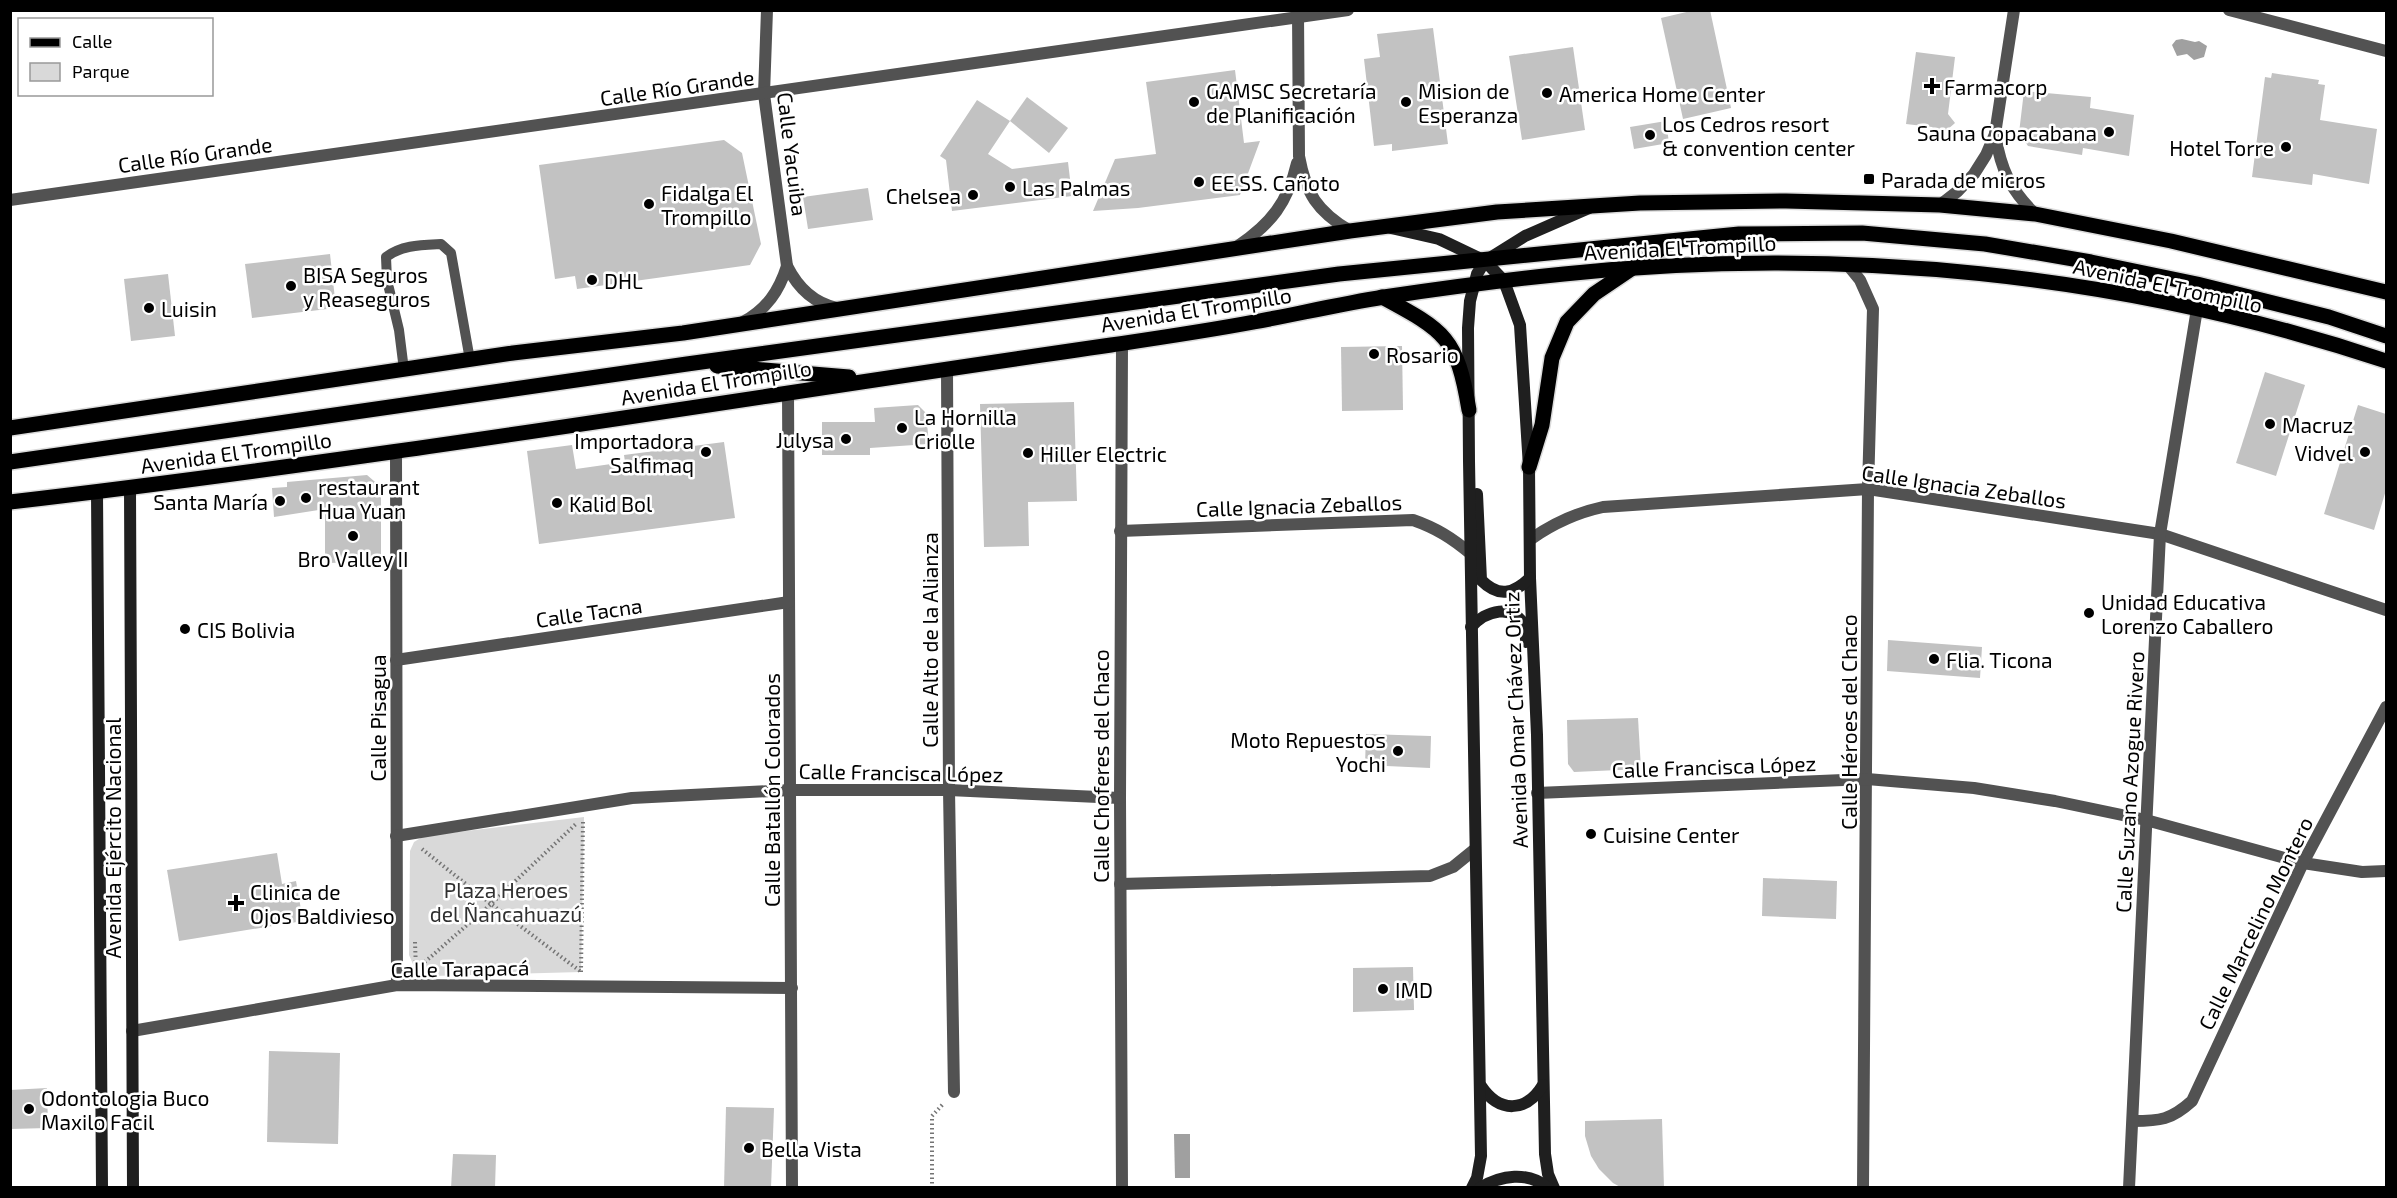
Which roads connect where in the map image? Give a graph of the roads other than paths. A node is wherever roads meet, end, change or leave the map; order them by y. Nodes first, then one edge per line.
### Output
1 (767, 10) edge
2 (1348, 10) edge
3 (2014, 10) edge
4 (2229, 10) edge
5 (2245, 12) edge
6 (1298, 14) edge
7 (2386, 51) edge
8 (764, 94) junction
9 (1995, 134) junction
10 (1299, 156) junction
11 (10, 200) edge
12 (1940, 205) junction
13 (1594, 207) junction
14 (2035, 214) junction
15 (1387, 227) junction
16 (1350, 231) junction
17 (1673, 241) junction
18 (1233, 250) junction
19 (1485, 261) junction
20 (1847, 264) junction
21 (787, 266) junction
22 (1631, 268) junction
23 (1504, 281) junction
24 (1474, 285) junction
25 (2386, 292) edge
26 (1382, 297) junction
27 (840, 309) junction
28 (2197, 309) junction
29 (742, 323) junction
30 (2386, 336) edge
31 (1122, 344) junction
32 (470, 360) junction
33 (2386, 361) edge
34 (687, 364) junction
35 (947, 369) junction
36 (404, 370) junction
37 (874, 379) junction
38 (788, 392) junction
39 (1469, 410) junction
40 (10, 428) edge
41 (396, 450) junction
42 (10, 462) edge
43 (1529, 467) junction
44 (1469, 476) junction
45 (130, 488) junction
46 (1868, 489) junction
47 (97, 492) junction
48 (10, 502) edge
49 (1120, 531) junction
50 (2160, 534) junction
51 (1531, 539) junction
52 (1471, 554) junction
53 (1530, 578) junction
54 (789, 602) junction
55 (2386, 610) edge
56 (1471, 627) junction
57 (396, 660) junction
58 (2386, 707) edge
59 (1537, 735) junction
60 (1867, 779) junction
61 (791, 790) junction
62 (949, 790) junction
63 (1537, 793) junction
64 (1120, 798) junction
65 (2146, 820) junction
66 (396, 836) junction
67 (1474, 850) junction
68 (2303, 863) junction
69 (2386, 871) edge
70 (1120, 884) junction
71 (397, 985) junction
72 (792, 988) junction
73 (132, 1031) junction
74 (1543, 1085) junction
75 (1481, 1086) junction
76 (954, 1092) road end
77 (2133, 1121) junction
78 (102, 1188) edge
79 (133, 1188) edge
80 (792, 1188) edge
81 (1122, 1188) edge
82 (1472, 1188) edge
83 (1480, 1188) edge
84 (1548, 1188) edge
85 (1554, 1188) edge
86 (1863, 1188) edge
87 (2129, 1188) edge

1 - 8 street, Calle Yacuiba
2 - 6 street, Calle Río Grande
3 - 9 street
4 - 5 street
5 - 7 street
6 - 8 street, Calle Río Grande
6 - 10 street
8 - 11 street, Calle Río Grande
8 - 21 street, Calle Yacuiba
9 - 12 street
9 - 14 street
10 - 16 street
10 - 18 street
12 - 13 main road, Avenida El Trompillo
12 - 14 main road, Avenida El Trompillo
13 - 15 main road, Avenida El Trompillo
13 - 19 main road
14 - 25 main road, Avenida El Trompillo
15 - 16 main road, Avenida El Trompillo
15 - 19 main road, Avenida Omar Chávez Ortiz
16 - 18 main road, Avenida El Trompillo
17 - 19 main road, Avenida El Trompillo
17 - 22 main road
17 - 30 main road, Avenida El Trompillo
18 - 27 main road, Avenida El Trompillo
19 - 23 main road, Avenida Omar Chávez Ortiz
19 - 24 main road, Avenida Omar Chávez Ortiz
19 - 34 main road, Avenida El Trompillo
20 - 22 main road, Avenida El Trompillo
20 - 28 main road, Avenida El Trompillo
20 - 46 street, Calle Héroes del Chaco
21 - 27 street, Calle Yacuiba
21 - 29 street
22 - 23 main road, Avenida El Trompillo
22 - 43 main road
23 - 24 main road, Avenida El Trompillo
23 - 43 main road, Avenida Omar Chávez Ortiz
24 - 26 main road, Avenida El Trompillo
24 - 39 main road, Avenida Omar Chávez Ortiz
26 - 31 main road, Avenida El Trompillo
26 - 39 main road
27 - 29 main road, Avenida El Trompillo
28 - 33 main road, Avenida El Trompillo
28 - 50 street, Calle Suzano Azogue Rivero
29 - 32 main road, Avenida El Trompillo
31 - 35 main road, Avenida El Trompillo
31 - 49 street, Calle Choferes del Chaco
32 - 36 main road, Avenida El Trompillo
32 - 36 lane
34 - 37 main road
34 - 42 main road, Avenida El Trompillo
35 - 37 main road, Avenida El Trompillo
35 - 62 street, Calle Alto de la Alianza
36 - 40 main road, Avenida El Trompillo
37 - 38 main road, Avenida El Trompillo
38 - 41 main road, Avenida El Trompillo
38 - 54 street, Calle Batallón Colorados
39 - 44 main road, Avenida Omar Chávez Ortiz
41 - 45 main road, Avenida El Trompillo
41 - 57 street, Calle Pisagua
43 - 51 main road, Avenida Omar Chávez Ortiz
44 - 52 main road, Avenida Omar Chávez Ortiz
44 - 53 main road
45 - 47 main road, Avenida El Trompillo
45 - 73 main road, Avenida Ejército Nacional
46 - 50 street, Calle Ignacia Zeballos
46 - 51 street, Calle Ignacia Zeballos
46 - 60 street, Calle Héroes del Chaco
47 - 48 main road, Avenida El Trompillo
47 - 78 main road, Avenida Ejército Nacional
49 - 52 street, Calle Ignacia Zeballos
49 - 64 street, Calle Choferes del Chaco
50 - 55 street, Calle Ignacia Zeballos
50 - 65 street, Calle Suzano Azogue Rivero
51 - 53 main road, Avenida Omar Chávez Ortiz
52 - 56 main road, Avenida Omar Chávez Ortiz
53 - 59 main road, Avenida Omar Chávez Ortiz
54 - 57 street, Calle Tacna
54 - 61 street, Calle Batallón Colorados
56 - 59 main road
56 - 67 main road, Avenida Omar Chávez Ortiz
57 - 66 street, Calle Pisagua
58 - 68 street, Calle Marcelino Montero
59 - 63 main road, Avenida Omar Chávez Ortiz
60 - 63 street, Calle Francisca López
60 - 65 street, Calle Francisca López
60 - 86 street, Calle Héroes del Chaco
61 - 62 street, Calle Francisca López
61 - 66 street, Calle Francisca López
61 - 72 street, Calle Batallón Colorados
62 - 64 street, Calle Francisca López
62 - 76 street, Calle Alto de la Alianza
63 - 74 main road, Avenida Omar Chávez Ortiz
64 - 70 street, Calle Choferes del Chaco
65 - 68 street, Calle Francisca López
65 - 77 street, Calle Suzano Azogue Rivero
66 - 71 street, Calle Pisagua
67 - 70 street
67 - 75 main road, Avenida Omar Chávez Ortiz
68 - 69 street, Calle Francisca López
68 - 77 street, Calle Marcelino Montero
70 - 81 street, Calle Choferes del Chaco
71 - 72 street, Calle Tarapacá
71 - 73 street, Calle Tarapacá
72 - 80 street, Calle Batallón Colorados
73 - 79 main road, Avenida Ejército Nacional
74 - 75 main road
74 - 85 main road, Avenida Omar Chávez Ortiz
75 - 82 main road, Avenida Omar Chávez Ortiz
77 - 87 street, Calle Suzano Azogue Rivero
83 - 84 main road

